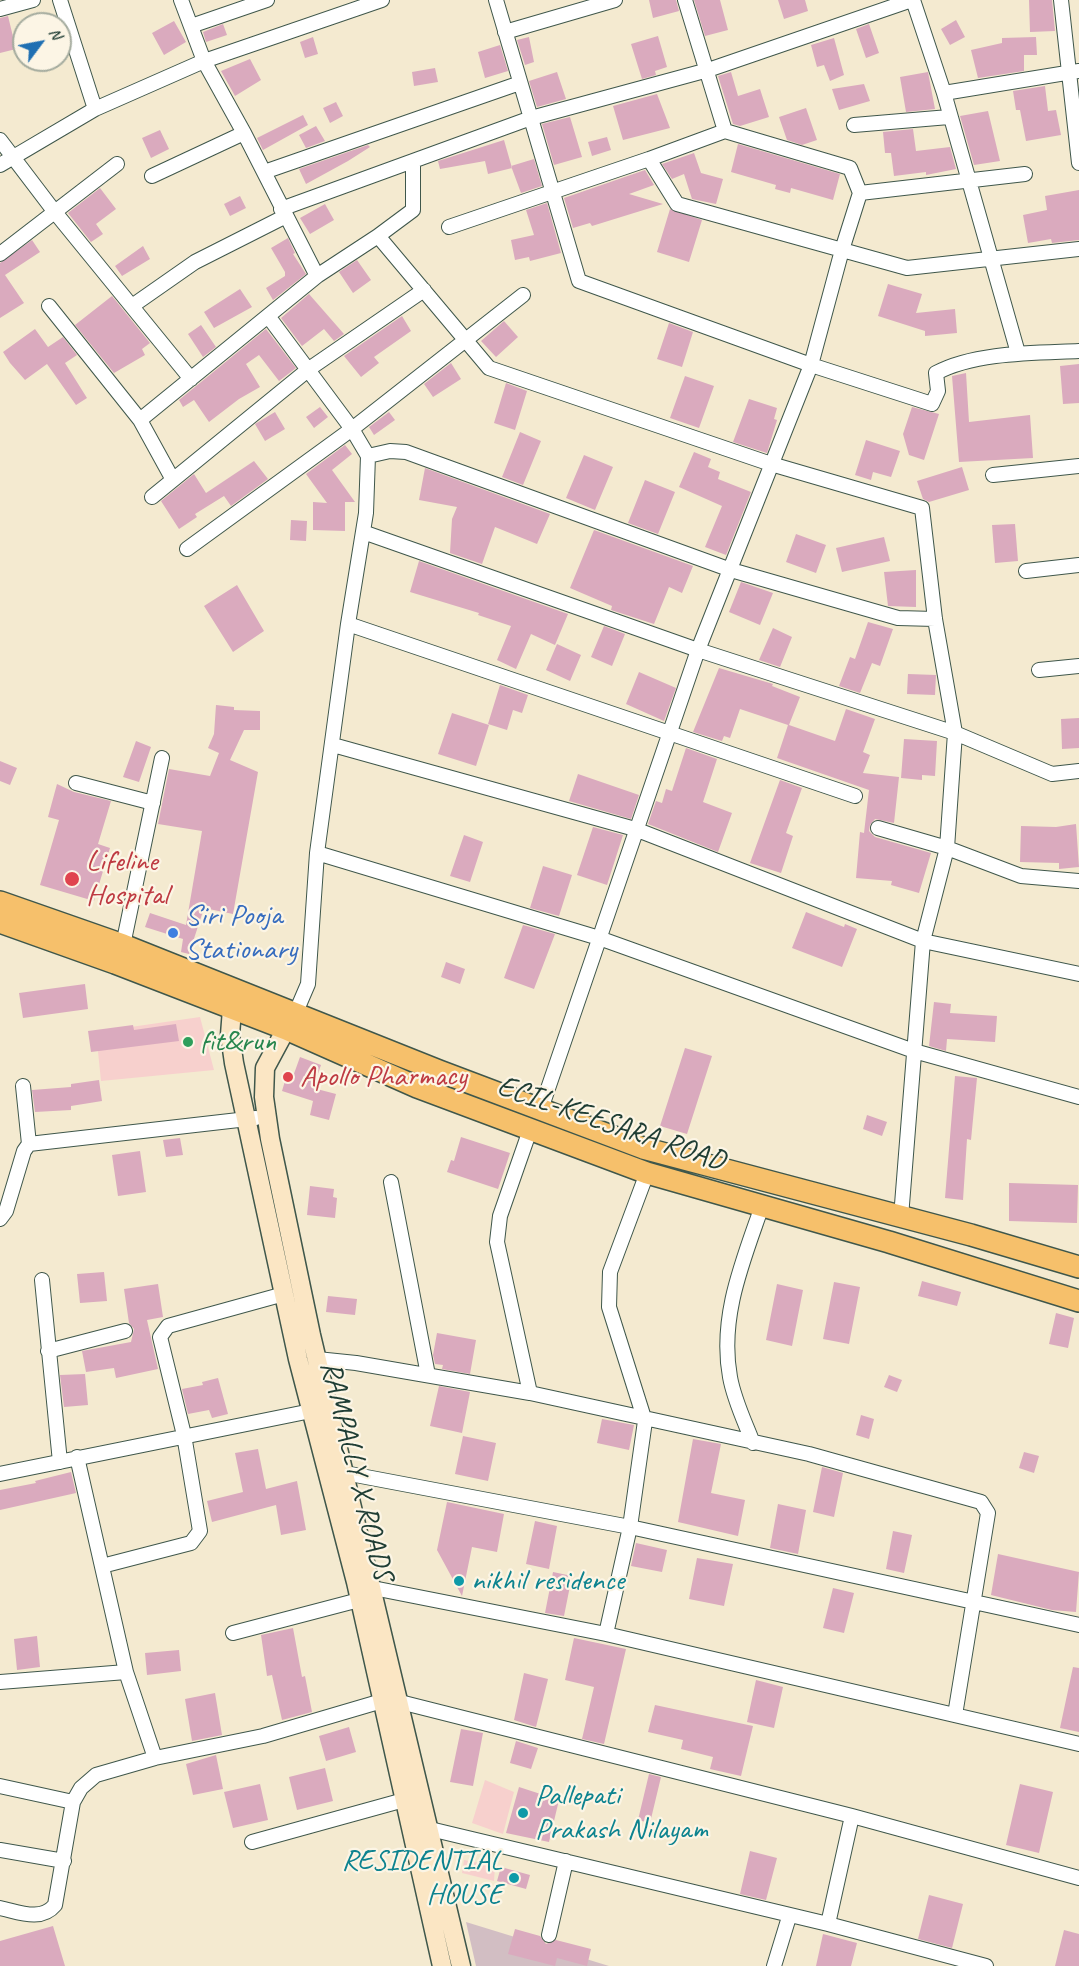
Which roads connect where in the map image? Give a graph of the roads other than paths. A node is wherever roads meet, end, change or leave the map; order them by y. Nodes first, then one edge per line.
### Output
1 (33, 0) edge
2 (60, 0) edge
3 (181, 0) edge
4 (267, 0) edge
5 (382, 0) edge
6 (496, 0) edge
7 (615, 0) edge
8 (685, 0) edge
9 (912, 0) edge
10 (1061, 0) edge
11 (0, 9) edge
12 (191, 27) junction
13 (505, 32) junction
14 (204, 61) junction
15 (708, 70) junction
16 (1074, 71) edge
17 (520, 83) junction
18 (944, 93) junction
19 (95, 109) junction
20 (949, 117) junction
21 (531, 118) junction
22 (854, 125) dead end
23 (725, 130) junction
24 (244, 133) junction
25 (0, 140) edge
26 (649, 159) junction
27 (5, 161) edge
28 (413, 161) junction
29 (1079, 163) edge
30 (117, 164) dead end
31 (264, 172) junction
32 (1025, 174) dead end
33 (152, 176) dead end
34 (969, 179) junction
35 (552, 192) junction
36 (860, 193) junction
37 (54, 211) junction
38 (284, 212) junction
39 (448, 227) dead end
40 (378, 236) junction
41 (1079, 249) edge
42 (842, 250) junction
43 (0, 254) edge
44 (990, 259) junction
45 (317, 276) junction
46 (424, 290) junction
47 (523, 295) dead end
48 (49, 306) dead end
49 (132, 306) junction
50 (268, 316) junction
51 (466, 341) junction
52 (1079, 351) edge
53 (1018, 353) junction
54 (811, 365) junction
55 (309, 369) junction
56 (191, 379) junction
57 (140, 420) junction
58 (352, 429) junction
59 (368, 456) junction
60 (771, 464) junction
61 (1079, 466) edge
62 (993, 475) dead end
63 (173, 480) junction
64 (152, 497) dead end
65 (363, 532) junction
66 (188, 549) dead end
67 (1079, 565) edge
68 (731, 570) junction
69 (1026, 571) dead end
70 (935, 619) junction
71 (348, 624) junction
72 (698, 650) junction
73 (1079, 666) edge
74 (1039, 670) dead end
75 (955, 733) junction
76 (669, 734) junction
77 (333, 744) junction
78 (162, 758) dead end
79 (1079, 771) edge
80 (76, 783) dead end
81 (855, 796) dead end
82 (153, 803) junction
83 (878, 828) dead end
84 (635, 829) junction
85 (947, 848) junction
86 (317, 853) junction
87 (1079, 880) edge
88 (0, 902) edge
89 (0, 922) edge
90 (599, 938) junction
91 (923, 940) junction
92 (123, 945) junction
93 (1079, 974) edge
94 (232, 999) junction
95 (291, 1021) junction
96 (914, 1051) junction
97 (23, 1086) dead end
98 (1079, 1097) edge
99 (541, 1110) junction
100 (267, 1117) junction
101 (247, 1120) junction
102 (530, 1130) junction
103 (29, 1144) junction
104 (647, 1173) junction
105 (391, 1182) dead end
106 (762, 1206) junction
107 (901, 1216) junction
108 (0, 1219) edge
109 (1079, 1267) edge
110 (42, 1280) dead end
111 (284, 1294) junction
112 (1079, 1301) edge
113 (126, 1331) dead end
114 (48, 1351) junction
115 (317, 1359) junction
116 (428, 1375) junction
117 (530, 1393) junction
118 (311, 1411) junction
119 (645, 1420) junction
120 (184, 1435) junction
121 (753, 1443) junction
122 (77, 1457) junction
123 (60, 1462) junction
124 (345, 1473) junction
125 (0, 1474) edge
126 (630, 1527) junction
127 (102, 1566) junction
128 (366, 1594) junction
129 (975, 1603) junction
130 (1079, 1625) edge
131 (233, 1633) dead end
132 (606, 1634) junction
133 (126, 1672) junction
134 (0, 1682) edge
135 (391, 1702) junction
136 (955, 1715) junction
137 (1079, 1744) edge
138 (155, 1758) junction
139 (0, 1786) edge
140 (404, 1800) junction
141 (73, 1802) junction
142 (852, 1816) junction
143 (430, 1829) junction
144 (252, 1842) dead end
145 (0, 1850) edge
146 (64, 1861) junction
147 (566, 1861) junction
148 (1079, 1878) edge
149 (0, 1908) edge
150 (789, 1917) junction
151 (828, 1924) junction
152 (549, 1935) dead end
153 (963, 1963) edge
154 (442, 1966) edge
155 (461, 1966) edge
156 (774, 1966) edge
157 (986, 1966) edge

1 - 11 street
2 - 19 street
3 - 12 street
4 - 12 street
5 - 14 street
6 - 13 street
7 - 13 street
8 - 15 street
9 - 15 street
9 - 18 street
10 - 16 street
12 - 14 street
13 - 17 street
14 - 19 street
14 - 24 street
15 - 21 street
15 - 23 street
16 - 18 street
16 - 29 street
17 - 21 street
17 - 31 street
18 - 20 street
19 - 27 street
20 - 22 street
20 - 34 street
21 - 28 street
21 - 35 street
23 - 26 street
23 - 36 street
24 - 31 street
24 - 33 street
25 - 27 street
26 - 35 street
26 - 42 street
27 - 37 street
28 - 38 street
28 - 40 street
30 - 37 street
31 - 38 street
32 - 34 street
34 - 36 street
34 - 44 street
35 - 39 street
35 - 54 street
36 - 42 street
37 - 43 street
37 - 49 street
38 - 45 street
38 - 49 street
40 - 45 street
40 - 46 street
41 - 44 street
42 - 44 street
42 - 54 street
44 - 53 street
45 - 50 street
46 - 51 street
46 - 55 street
47 - 51 street
48 - 57 street
49 - 56 street
50 - 55 street
50 - 56 street
51 - 58 street
51 - 60 street
52 - 53 street
53 - 54 street
54 - 60 street
55 - 58 street
55 - 63 street
56 - 57 street
57 - 63 street
58 - 59 street
58 - 66 street
59 - 65 street
59 - 68 street
60 - 68 street
60 - 70 street
61 - 62 street
63 - 64 street
65 - 71 street
65 - 72 street
67 - 69 street
68 - 70 street
68 - 72 street
70 - 75 street
71 - 76 street
71 - 77 street
72 - 75 street
72 - 76 street
73 - 74 street
75 - 79 street
75 - 85 street
76 - 81 street
76 - 84 street
77 - 84 street
77 - 86 street
78 - 82 street
80 - 82 street
82 - 92 street
83 - 85 street
84 - 90 street
84 - 91 street
85 - 87 street
85 - 91 street
86 - 90 street
86 - 95 street
88 - 92 main road, ECIL-KEESARA ROAD
89 - 94 main road, ECIL-KEESARA ROAD
90 - 96 street
90 - 99 street
91 - 93 street
91 - 96 street
92 - 94 main road, ECIL-KEESARA ROAD
94 - 95 main road, ECIL-KEESARA ROAD
94 - 101 main road, RAMPALLY X ROADS
95 - 99 main road, ECIL-KEESARA ROAD
95 - 100 main road, RAMPALLY X ROADS
95 - 102 main road, ECIL-KEESARA ROAD
96 - 98 street
96 - 107 street
97 - 103 street
99 - 107 main road, ECIL-KEESARA ROAD
100 - 101 street
100 - 115 main road, RAMPALLY X ROADS
101 - 103 street
101 - 111 main road, RAMPALLY X ROADS
102 - 104 main road, ECIL-KEESARA ROAD
102 - 117 street
103 - 108 street
104 - 106 main road, ECIL-KEESARA ROAD
104 - 119 street
105 - 116 street
106 - 112 main road, ECIL-KEESARA ROAD
106 - 121 street
107 - 109 main road, ECIL-KEESARA ROAD
110 - 114 street
111 - 118 main road, RAMPALLY X ROADS
111 - 120 street
113 - 114 street
114 - 123 street
115 - 116 street
115 - 124 main road, RAMPALLY X ROADS
116 - 117 street
117 - 119 street
118 - 120 street
118 - 128 main road, RAMPALLY X ROADS
119 - 121 street
119 - 126 street
120 - 122 street
120 - 127 street
121 - 129 street
122 - 123 street
122 - 127 street
123 - 125 street
124 - 126 street
124 - 128 main road, RAMPALLY X ROADS
126 - 129 street
126 - 132 street
127 - 133 street
128 - 131 street
128 - 132 street
128 - 135 main road, RAMPALLY X ROADS
129 - 130 street
129 - 136 street
132 - 136 street
133 - 134 street
133 - 138 street
135 - 138 street
135 - 140 main road, RAMPALLY X ROADS
135 - 142 street
135 - 143 main road, RAMPALLY X ROADS
136 - 137 street
138 - 141 street
139 - 141 street
140 - 144 street
140 - 154 main road, RAMPALLY X ROADS
141 - 146 street
142 - 148 street
142 - 151 street
143 - 147 street
143 - 155 main road, RAMPALLY X ROADS
145 - 146 street
146 - 149 street
147 - 150 street
147 - 152 street
150 - 151 street
150 - 156 street
151 - 153 street
153 - 157 street

